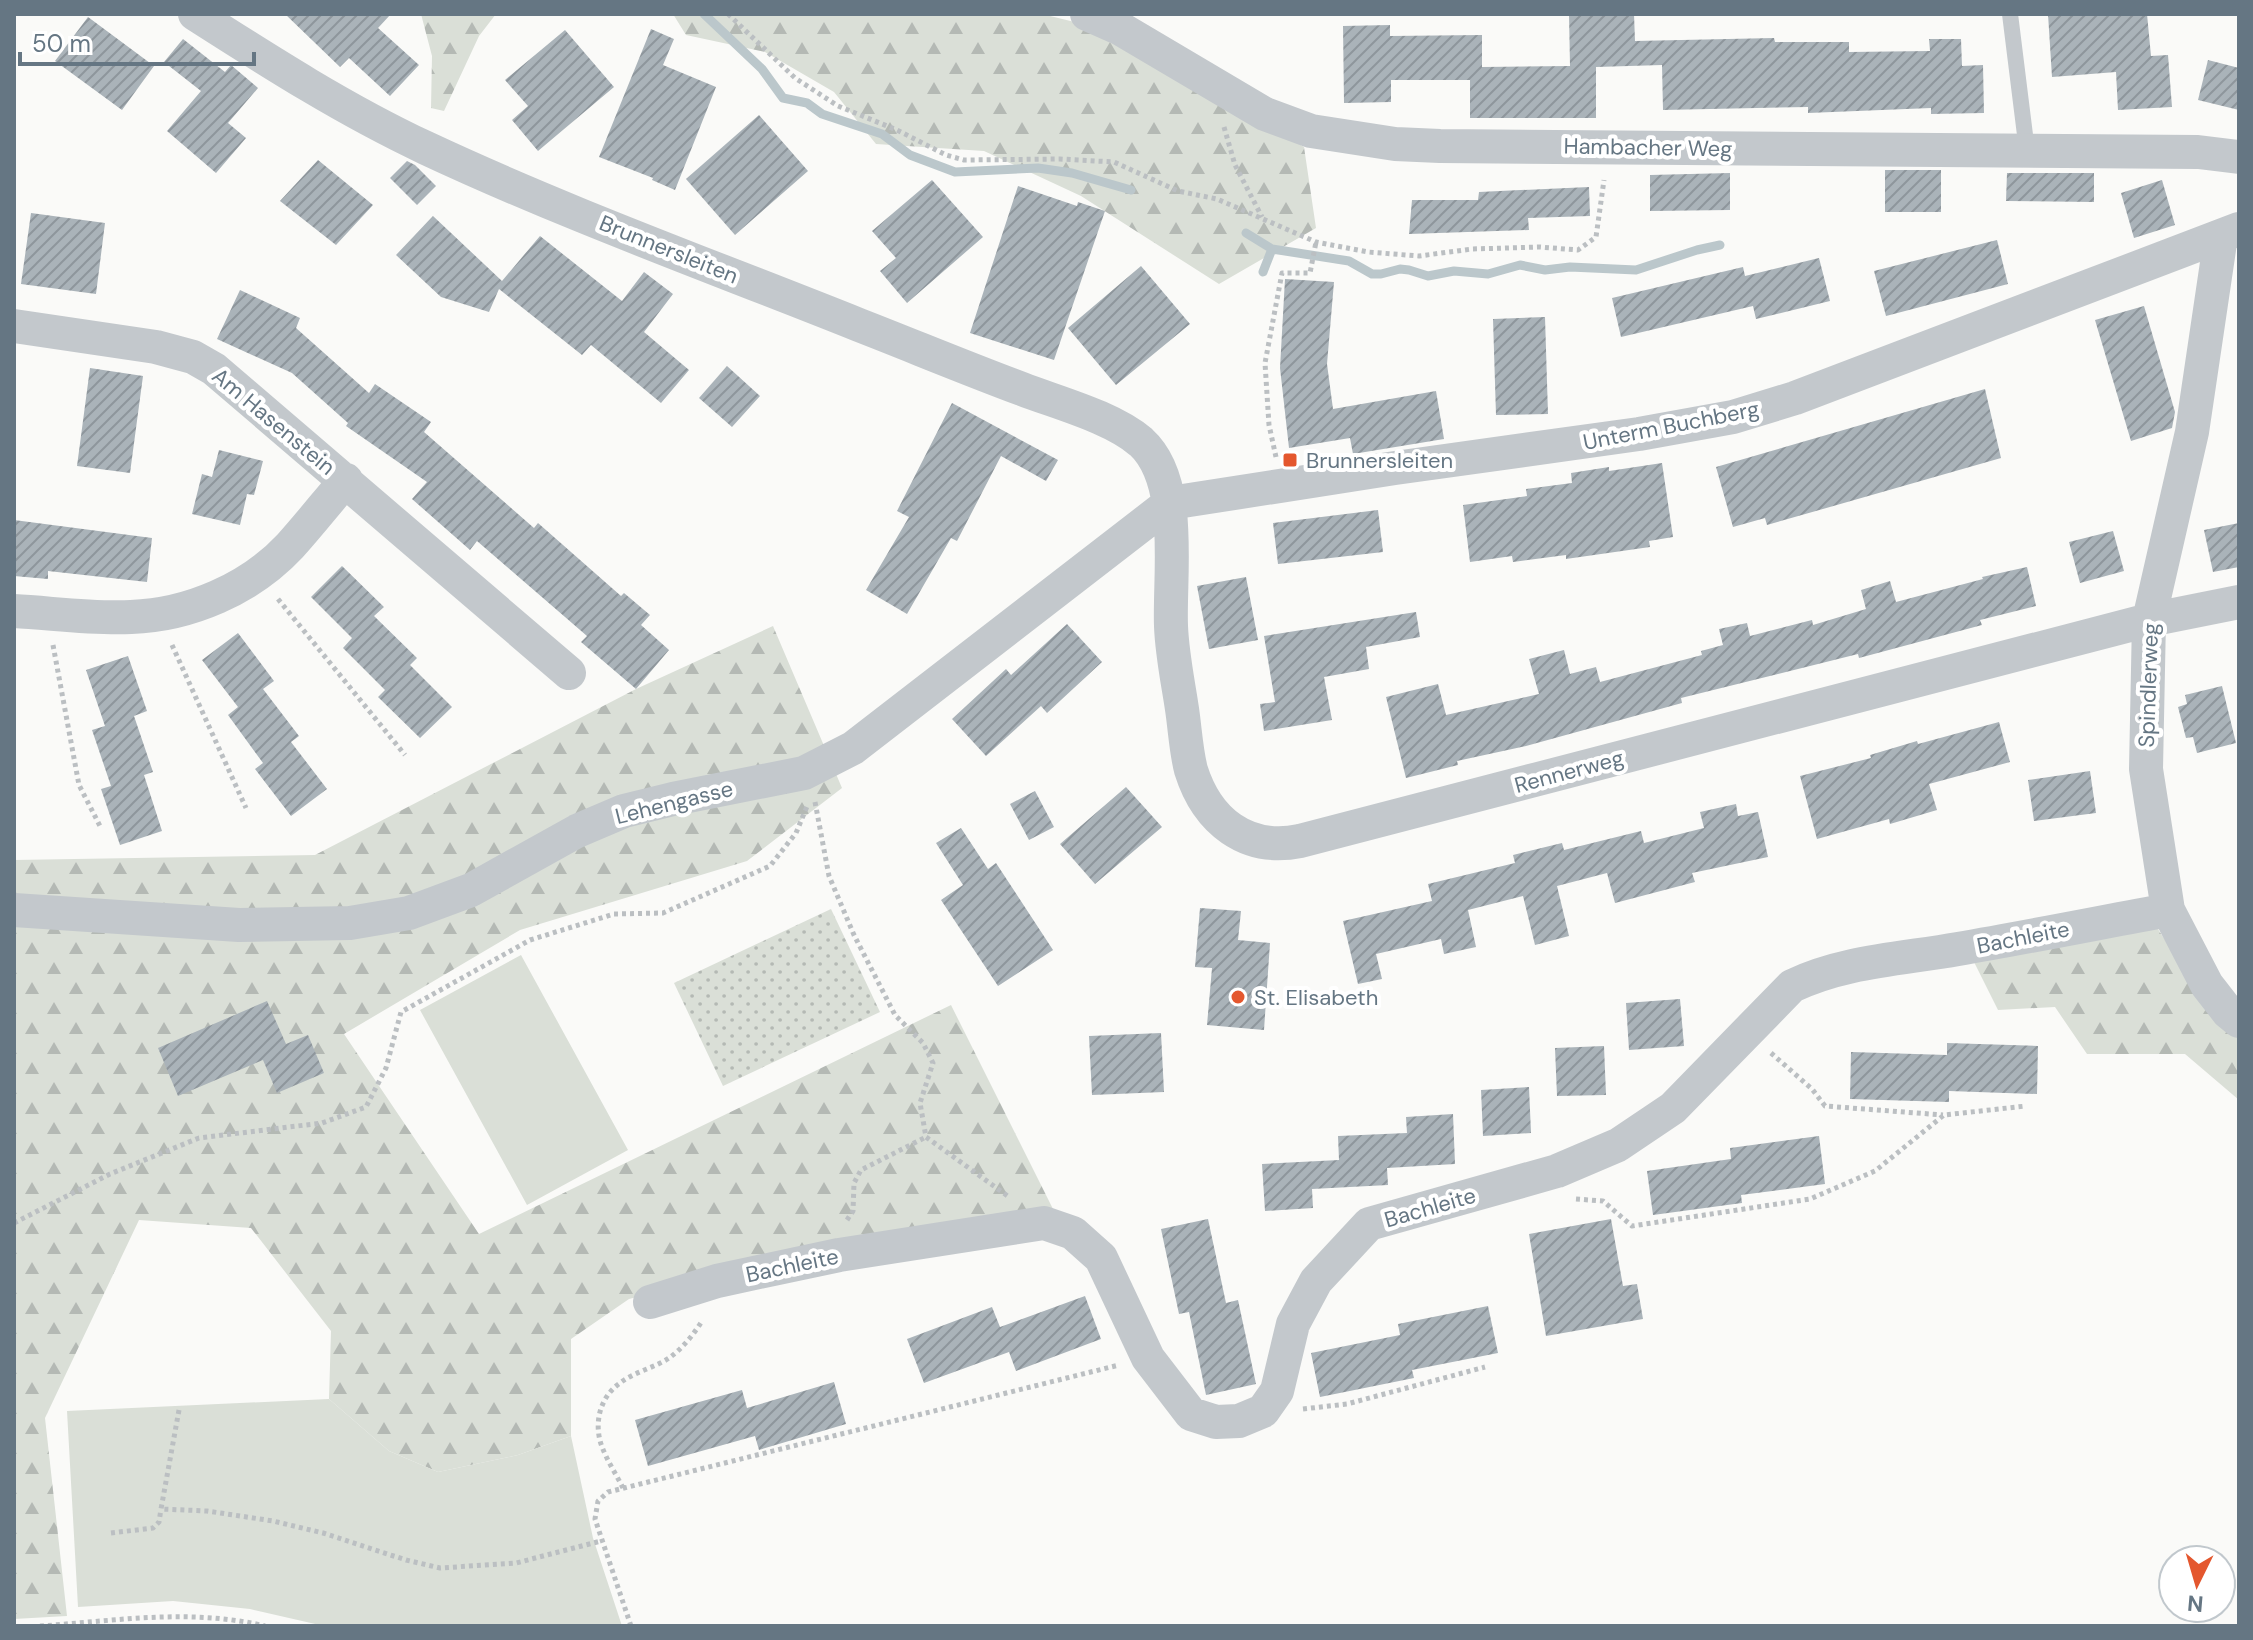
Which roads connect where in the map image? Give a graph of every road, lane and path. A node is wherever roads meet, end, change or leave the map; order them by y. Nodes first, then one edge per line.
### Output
1 (195, 14) edge
2 (728, 14) edge
3 (1087, 14) edge
4 (2010, 14) edge
5 (1217, 87) junction
6 (1608, 147) junction
7 (2027, 151) junction
8 (2239, 157) edge
9 (1262, 218) junction
10 (2230, 233) edge
11 (1316, 242) junction
12 (14, 326) edge
13 (346, 480) junction
14 (1282, 486) junction
15 (1170, 503) junction
16 (257, 573) junction
17 (2239, 602) edge
18 (30, 612) edge
19 (159, 615) junction
20 (2149, 620) junction
21 (569, 673) dead end
22 (405, 755) dead end
23 (246, 808) dead end
24 (101, 828) dead end
25 (14, 910) edge
26 (2168, 910) junction
27 (2239, 1021) edge
28 (1747, 1032) junction
29 (2026, 1106) dead end
30 (1944, 1115) junction
31 (926, 1137) junction
32 (1003, 1193) dead end
33 (1578, 1199) dead end
34 (851, 1215) dead end
35 (14, 1223) edge
36 (650, 1302) dead end
37 (684, 1344) dead end
38 (1148, 1358) junction
39 (1485, 1367) dead end
40 (1271, 1400) junction
41 (179, 1410) dead end
42 (623, 1488) junction
43 (161, 1509) junction
44 (111, 1533) dead end
45 (601, 1541) junction
46 (40, 1626) edge
47 (265, 1626) edge
48 (631, 1626) edge

1 - 15 street, Brunnersleiten
2 - 9 path
3 - 5 street, Hambacher Weg
4 - 7 lane
5 - 6 street, Hambacher Weg
5 - 9 path
6 - 7 street, Hambacher Weg
6 - 11 path
7 - 8 street, Hambacher Weg
9 - 11 path
10 - 14 street, Unterm Buchberg
10 - 20 street, Spindlerweg
11 - 14 path
12 - 13 street, Am Hasenstein
13 - 16 street, Am Hasenstein
13 - 21 street, Am Hasenstein
14 - 15 street, Unterm Buchberg
15 - 20 street, Rennerweg
15 - 25 street, Lehengasse
16 - 19 street, Am Hasenstein
16 - 22 path
17 - 20 street, Rennerweg
18 - 19 street, Am Hasenstein
18 - 24 path
19 - 23 path
20 - 26 street, Spindlerweg
26 - 27 street, Spindlerweg
26 - 28 street, Bachleite
28 - 30 path
28 - 40 street, Bachleite
29 - 30 path
30 - 33 path
31 - 32 path
31 - 34 path
31 - 35 path
36 - 38 street, Bachleite
37 - 42 path
38 - 40 street, Bachleite
38 - 42 path
39 - 40 path
41 - 43 path
42 - 45 path
43 - 44 path
43 - 45 path
45 - 48 path
46 - 47 path

